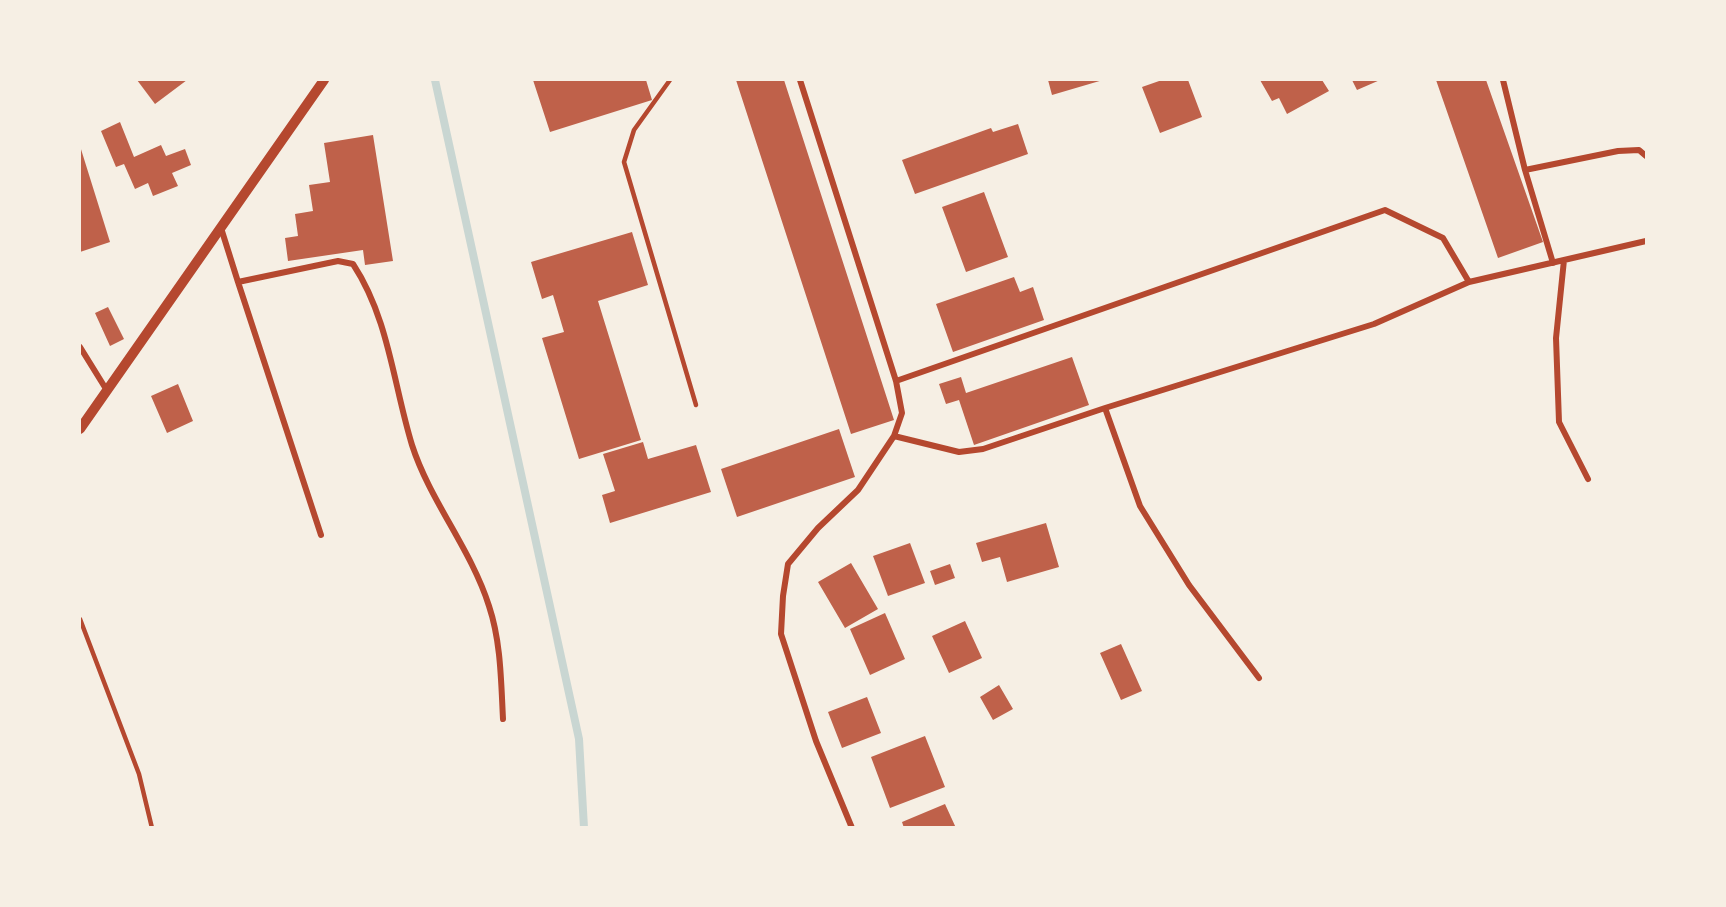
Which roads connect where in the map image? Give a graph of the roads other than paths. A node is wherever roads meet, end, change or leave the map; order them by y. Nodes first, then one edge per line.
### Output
1 (324, 80) edge
2 (670, 80) edge
3 (800, 80) edge
4 (1503, 80) edge
5 (1647, 156) edge
6 (1525, 170) junction
7 (221, 228) junction
8 (1647, 242) edge
9 (1564, 260) junction
10 (1552, 263) junction
11 (238, 282) junction
12 (1469, 282) junction
13 (80, 347) edge
14 (896, 381) junction
15 (106, 389) junction
16 (696, 405) dead end
17 (1105, 408) junction
18 (80, 429) edge
19 (894, 436) junction
20 (1588, 479) dead end
21 (321, 535) dead end
22 (80, 619) edge
23 (1258, 678) dead end
24 (503, 719) dead end
25 (152, 828) edge
26 (852, 828) edge

1 - 7 street
2 - 16 lane
3 - 14 street
4 - 6 street
5 - 6 street
6 - 10 street
7 - 11 street
7 - 15 street
8 - 9 street
9 - 10 street
9 - 20 street
10 - 12 street
11 - 21 street
11 - 24 street
12 - 14 street
12 - 17 street
13 - 15 street
14 - 19 street
15 - 18 street
17 - 19 street
17 - 23 street
19 - 26 street
22 - 25 lane

